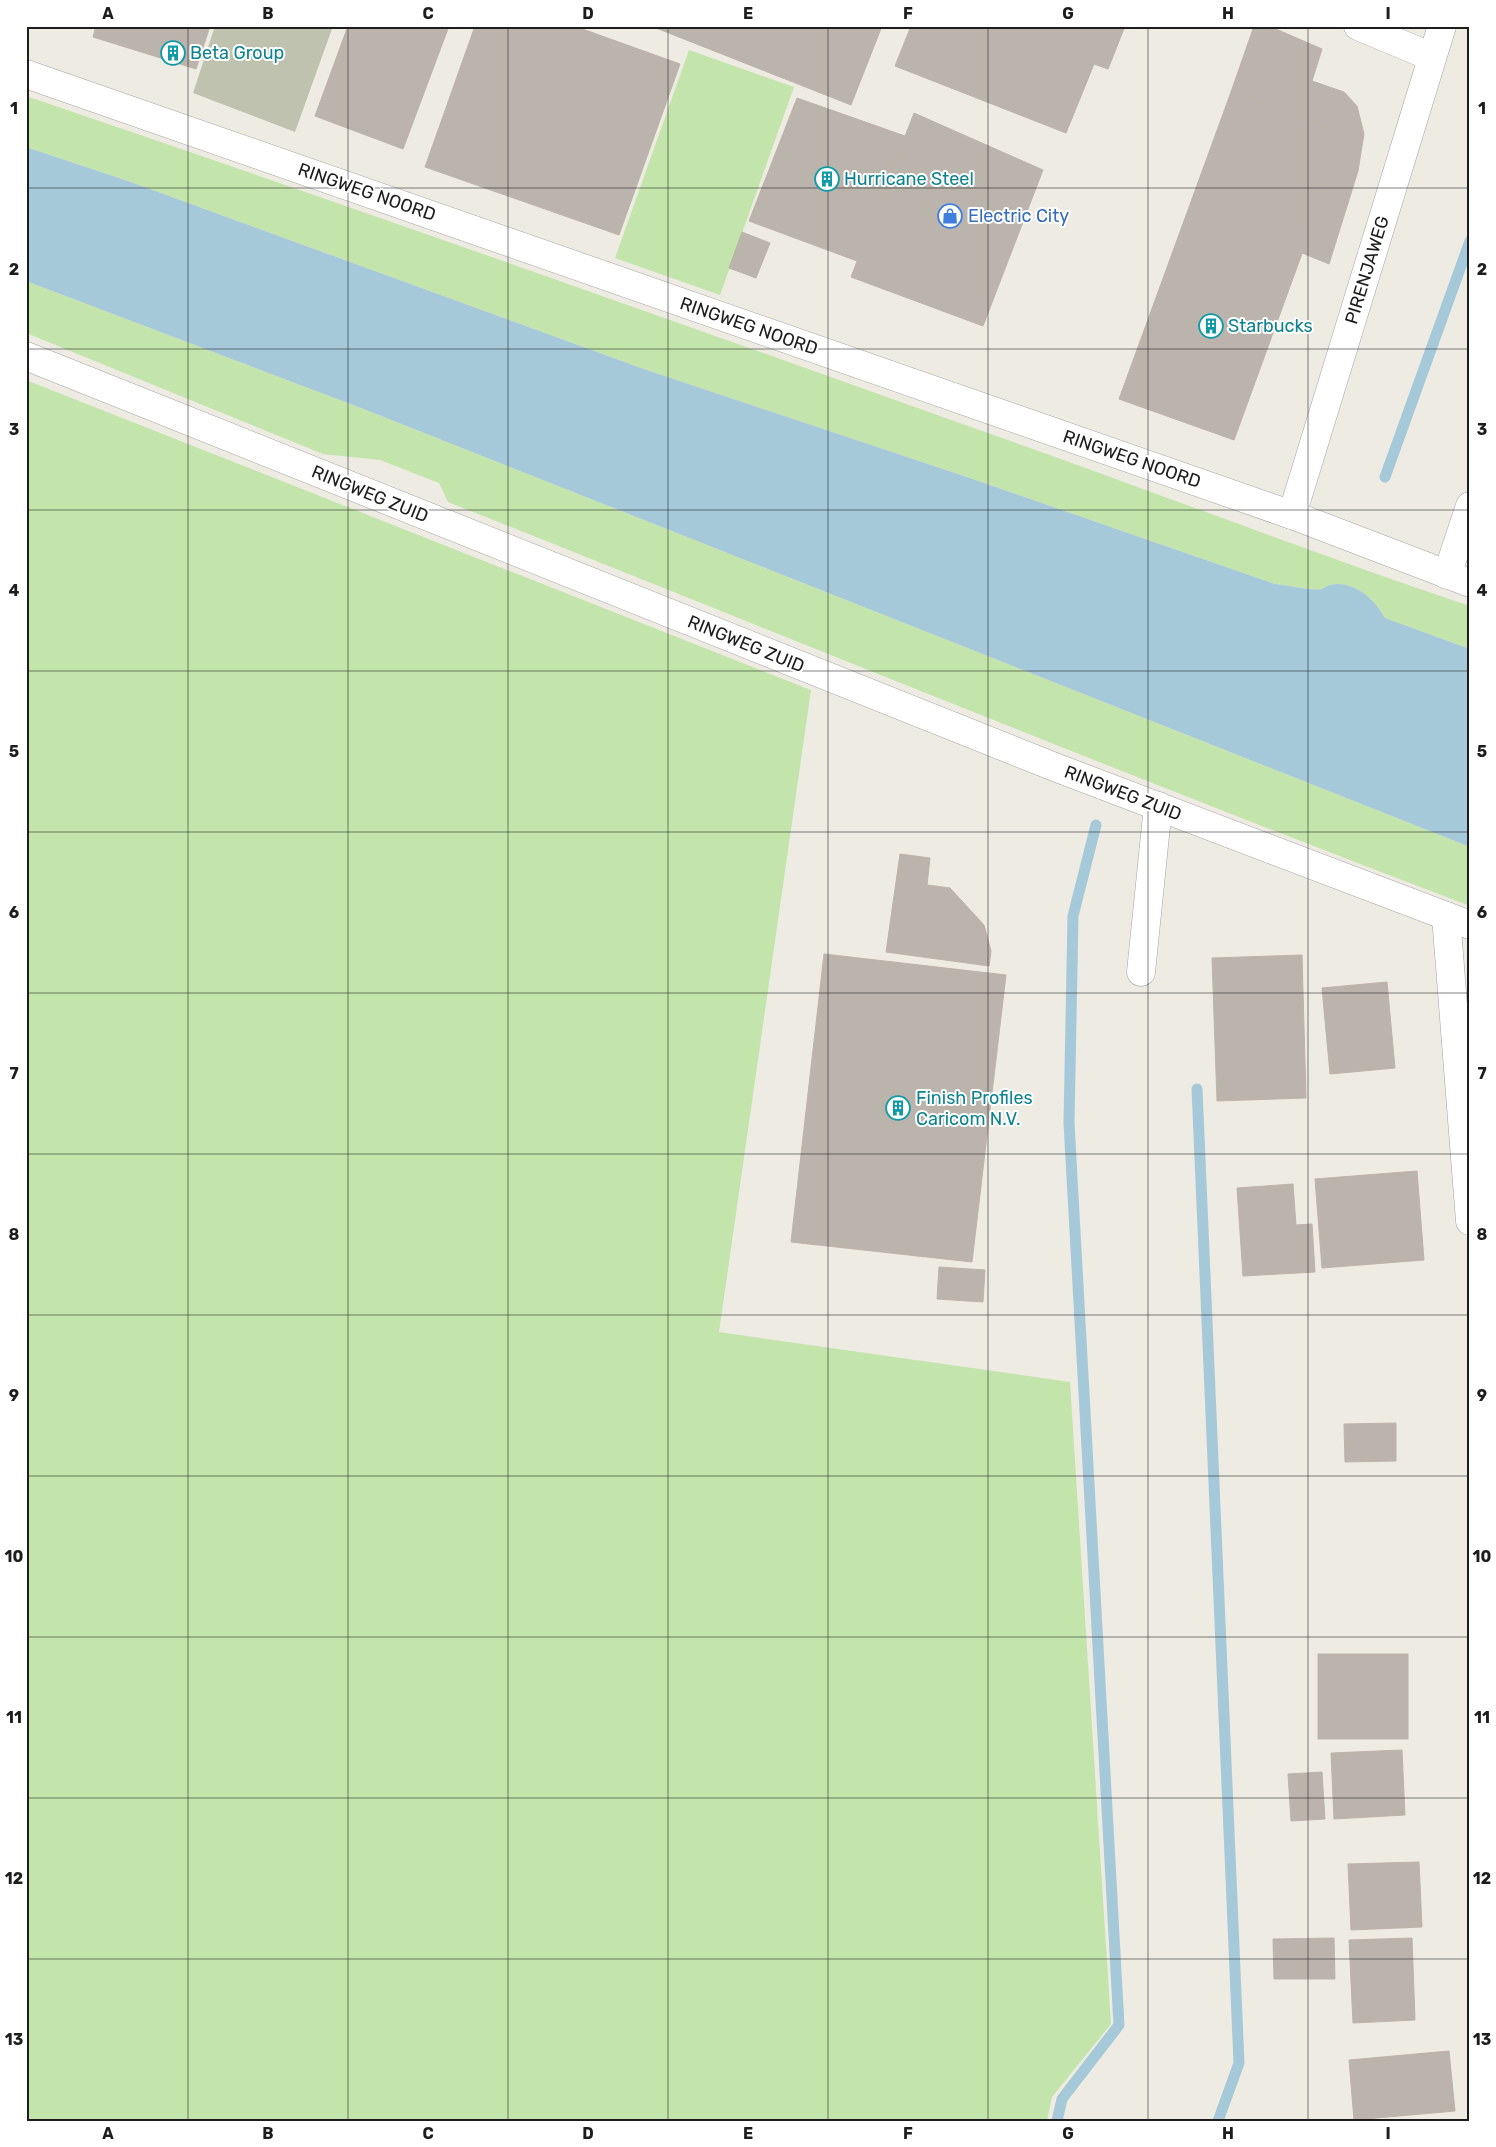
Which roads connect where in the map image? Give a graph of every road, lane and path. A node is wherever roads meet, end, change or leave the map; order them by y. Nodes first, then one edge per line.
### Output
1 (1358, 26) edge
2 (1442, 26) edge
3 (1432, 57) junction
4 (26, 74) edge
5 (26, 356) edge
6 (1470, 506) edge
7 (1292, 515) junction
8 (1458, 579) edge
9 (1158, 806) junction
10 (1458, 920) edge
11 (1141, 972) dead end
12 (1470, 1221) edge

1 - 3 street
2 - 3 street, PIRENJAWEG
3 - 7 street, PIRENJAWEG
4 - 7 street, RINGWEG NOORD
5 - 9 street, RINGWEG ZUID
6 - 8 street
7 - 8 street, RINGWEG NOORD
9 - 10 street, RINGWEG ZUID
9 - 11 street
10 - 12 street

